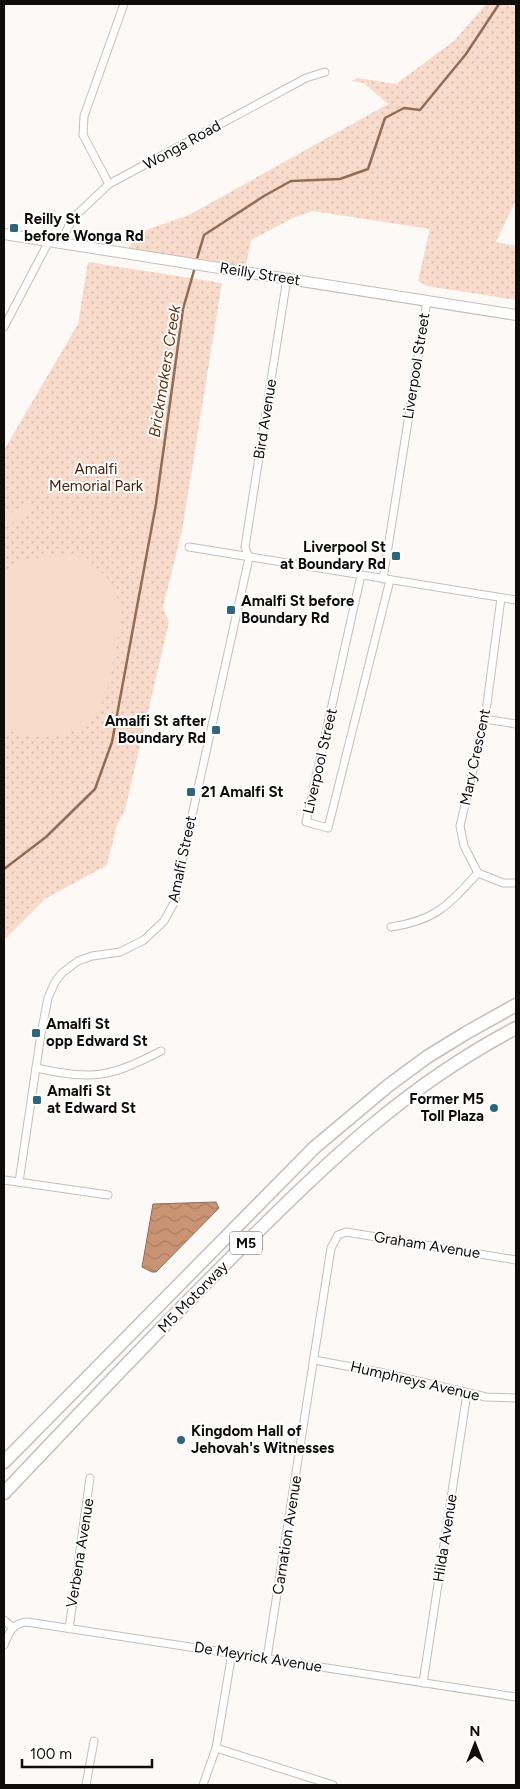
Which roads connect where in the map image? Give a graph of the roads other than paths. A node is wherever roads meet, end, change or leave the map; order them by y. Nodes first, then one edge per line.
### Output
1 (124, 4) edge
2 (325, 72) dead end
3 (109, 184) junction
4 (4, 234) edge
5 (49, 241) junction
6 (60, 243) junction
7 (287, 278) junction
8 (427, 301) junction
9 (516, 315) edge
10 (4, 327) edge
11 (190, 547) dead end
12 (249, 558) junction
13 (361, 575) junction
14 (386, 580) junction
15 (501, 598) junction
16 (516, 600) edge
17 (484, 719) junction
18 (516, 724) edge
19 (478, 873) junction
20 (516, 882) edge
21 (392, 927) dead end
22 (516, 1005) edge
23 (516, 1028) edge
24 (161, 1051) dead end
25 (36, 1068) junction
26 (4, 1180) edge
27 (19, 1182) junction
28 (108, 1195) dead end
29 (338, 1235) joint
30 (516, 1260) edge
31 (314, 1360) junction
32 (467, 1393) junction
33 (516, 1398) edge
34 (4, 1462) edge
35 (90, 1478) dead end
36 (4, 1493) edge
37 (4, 1620) edge
38 (12, 1627) junction
39 (69, 1628) junction
40 (4, 1645) edge
41 (232, 1653) junction
42 (267, 1658) junction
43 (423, 1683) junction
44 (516, 1697) edge
45 (94, 1741) dead end
46 (216, 1748) junction
47 (86, 1785) edge
48 (203, 1785) edge
49 (333, 1785) edge

1 - 3 street
2 - 3 street, Wonga Road
3 - 6 street, Wonga Road
4 - 5 main road, Reilly Street
5 - 6 main road, Reilly Street
5 - 10 street
6 - 7 main road, Reilly Street
7 - 8 main road, Reilly Street
7 - 12 street, Bird Avenue
8 - 9 main road, Reilly Street
8 - 14 street, Liverpool Street
11 - 12 street
12 - 13 street
12 - 25 street, Amalfi Street
13 - 14 street
13 - 14 street, Liverpool Street
14 - 15 street
15 - 16 street
15 - 17 street, Mary Crescent
17 - 18 street
17 - 19 street, Mary Crescent
19 - 20 street
19 - 21 street
22 - 34 highway, M5 Motorway / M5
23 - 36 highway, M5 Motorway / M5
24 - 25 street
25 - 27 street, Amalfi Street
26 - 27 street
27 - 28 street
29 - 30 street, Graham Avenue
29 - 31 street, Carnation Avenue
31 - 32 street, Humphreys Avenue
31 - 42 street, Carnation Avenue
32 - 33 street, Humphreys Avenue
32 - 43 street, Hilda Avenue
35 - 39 street, Verbena Avenue
37 - 38 street
38 - 39 street, De Meyrick Avenue
38 - 40 street
39 - 41 street, De Meyrick Avenue
41 - 42 street, De Meyrick Avenue
41 - 46 street
42 - 43 street, De Meyrick Avenue
43 - 44 street, De Meyrick Avenue
45 - 47 street
46 - 48 street
46 - 49 street

